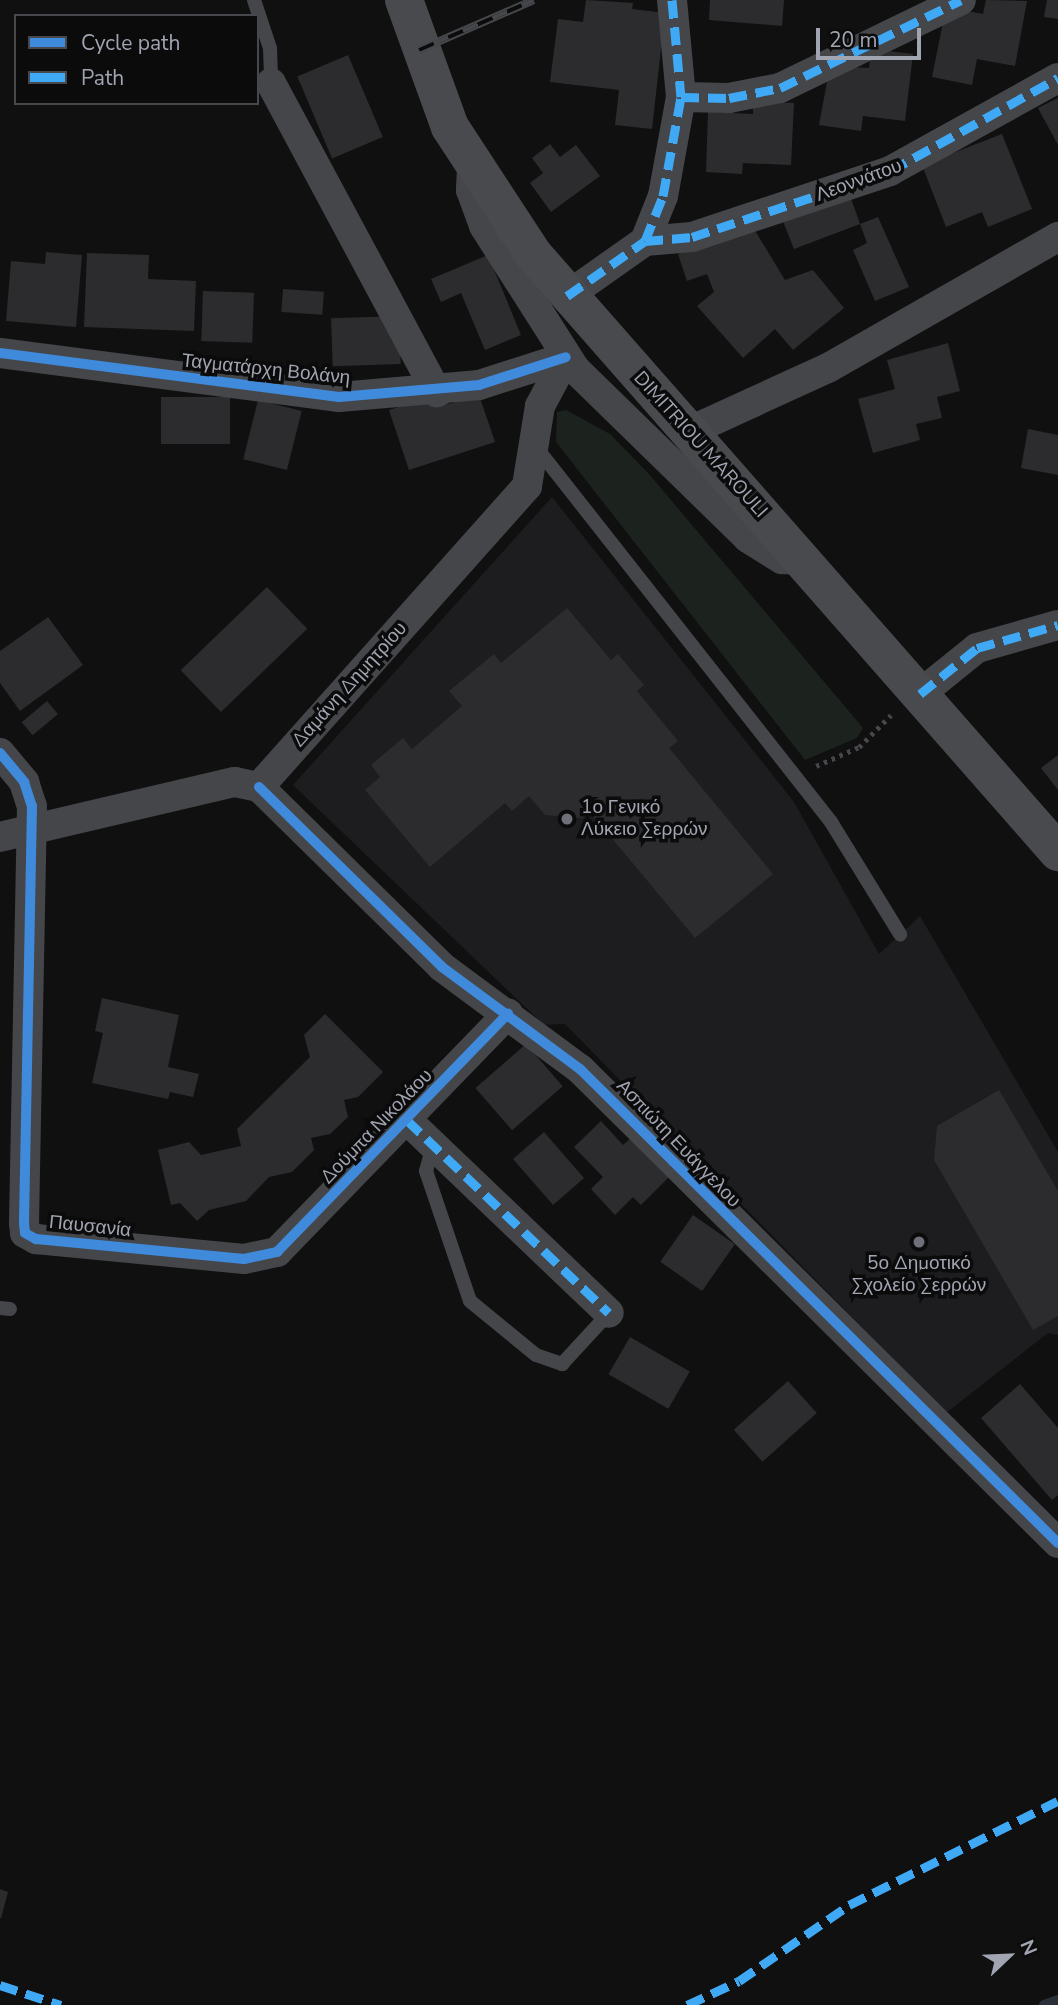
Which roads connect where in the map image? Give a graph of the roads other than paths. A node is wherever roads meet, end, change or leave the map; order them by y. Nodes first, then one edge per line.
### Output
1 (404, 0) edge
2 (672, 0) edge
3 (961, 0) edge
4 (259, 15) edge
5 (1058, 78) edge
6 (271, 83) joint
7 (681, 97) junction
8 (472, 169) junction
9 (1058, 237) edge
10 (645, 241) junction
11 (567, 296) junction
12 (0, 353) edge
13 (566, 356) junction
14 (437, 392) junction
15 (688, 432) junction
16 (533, 443) junction
17 (802, 560) junction
18 (1058, 625) edge
19 (920, 694) junction
20 (0, 753) edge
21 (259, 787) junction
22 (34, 830) junction
23 (0, 837) edge
24 (1058, 852) edge
25 (900, 934) dead end
26 (508, 1014) junction
27 (407, 1119) junction
28 (434, 1144) junction
29 (266, 1258) joint
30 (609, 1312) joint
31 (1058, 1543) edge

1 - 8 main road, DIMITRIOU MAROULI
2 - 7 street
3 - 7 street
4 - 6 lane
5 - 10 street, Λεοννάτου
6 - 14 street
7 - 10 street
8 - 11 main road, DIMITRIOU MAROULI
8 - 13 street
9 - 15 street
10 - 11 street
11 - 15 main road, DIMITRIOU MAROULI
12 - 14 street, Ταγματάρχη Βολάνη
13 - 14 street, Ταγματάρχη Βολάνη
13 - 16 street, Δαμάνη Δημητρίου
13 - 17 street
15 - 17 main road, DIMITRIOU MAROULI
16 - 21 street, Δαμάνη Δημητρίου
16 - 25 lane
17 - 19 main road, DIMITRIOU MAROULI
18 - 19 street
19 - 24 main road, DIMITRIOU MAROULI
20 - 22 street, Παυσανία
21 - 22 street
21 - 26 street, Ασπιώτη Ευάγγελου
22 - 23 street
22 - 29 street, Παυσανία
26 - 27 street, Δούμπα Νικολάου
26 - 31 street, Ασπιώτη Ευάγγελου
27 - 28 street
27 - 29 street, Δούμπα Νικολάου
28 - 30 street
28 - 30 lane

